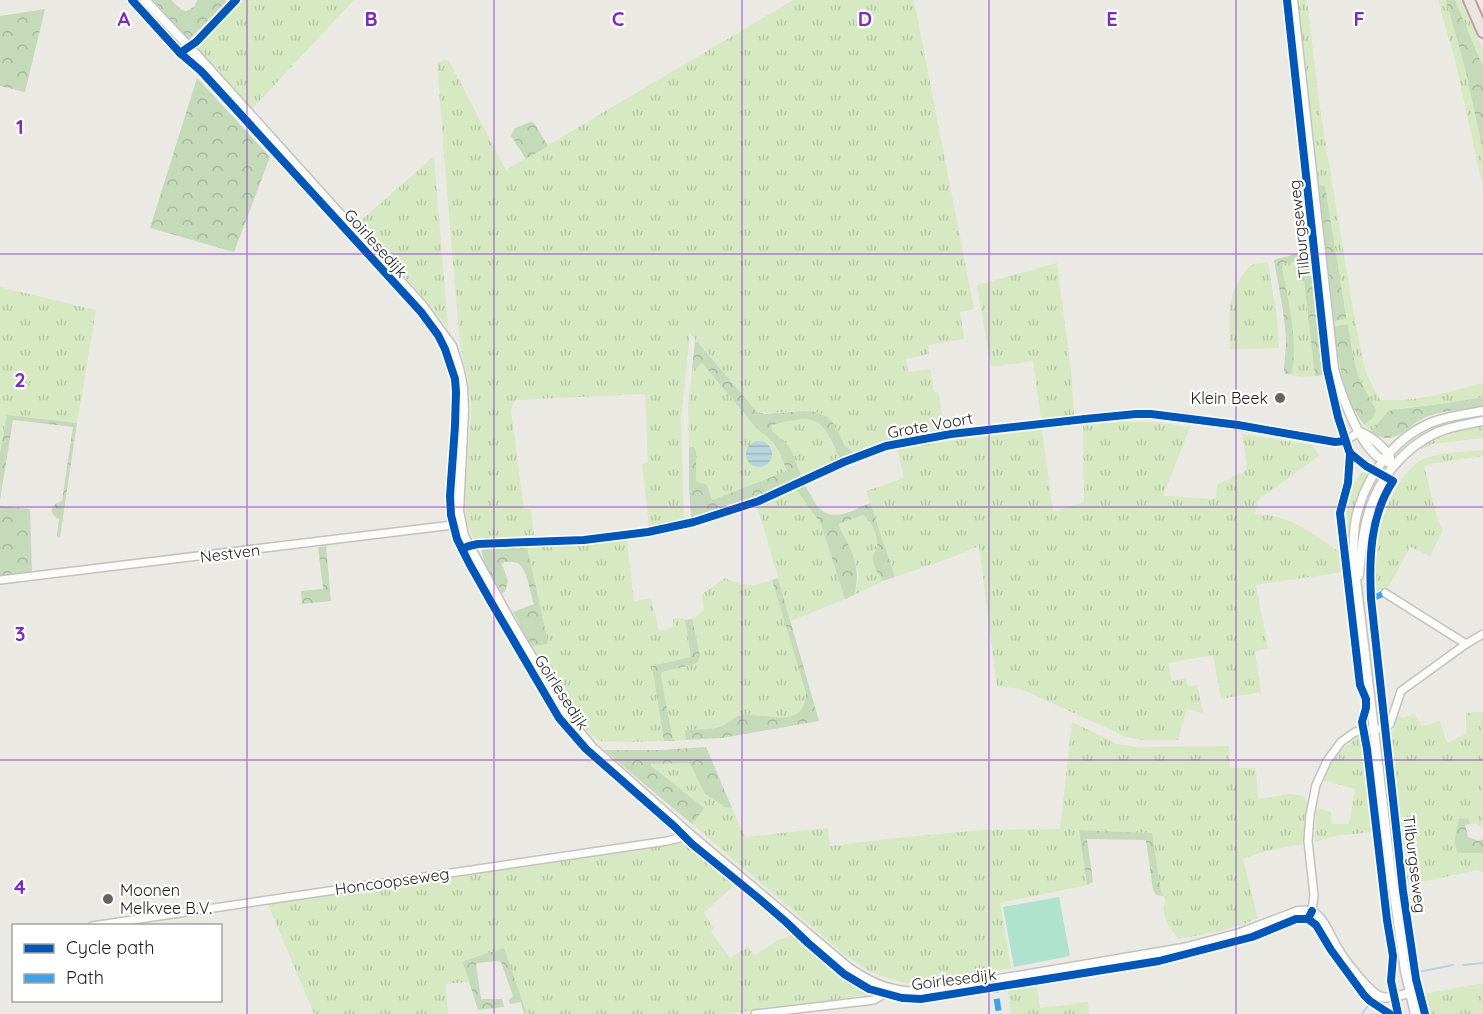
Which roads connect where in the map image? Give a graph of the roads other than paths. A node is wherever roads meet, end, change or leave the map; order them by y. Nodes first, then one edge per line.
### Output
1 (145, 0) edge
2 (236, 0) edge
3 (1293, 0) edge
4 (1469, 0) edge
5 (1483, 32) edge
6 (189, 46) junction
7 (1483, 411) edge
8 (1483, 421) edge
9 (1359, 432) junction
10 (1386, 457) junction
11 (1394, 465) junction
12 (461, 524) junction
13 (469, 546) junction
14 (0, 580) edge
15 (1358, 587) junction
16 (1385, 593) dead end
17 (1483, 634) edge
18 (1466, 644) junction
19 (1374, 729) junction
20 (691, 835) junction
21 (1312, 911) junction
22 (106, 924) edge
23 (896, 990) junction
24 (1410, 993) junction
25 (755, 1014) edge
26 (1415, 1014) edge

1 - 6 street, Goirlesedijk
2 - 6 street
3 - 9 street, Tilburgseweg
4 - 5 highway
6 - 12 street, Goirlesedijk
7 - 10 street, Tilburgseweg
8 - 11 street, Tilburgseweg
9 - 10 street
9 - 13 street, Grote Voort
10 - 11 street
10 - 15 street, Tilburgseweg
11 - 15 street, Tilburgseweg
12 - 13 street, Goirlesedijk
12 - 14 street, Nestven
13 - 20 street, Goirlesedijk
15 - 19 street, Tilburgseweg
16 - 18 street
17 - 18 street
18 - 19 street
19 - 21 street
19 - 24 street, Tilburgseweg
20 - 22 street, Honcoopseweg
20 - 23 street, Goirlesedijk
21 - 23 street, Goirlesedijk
21 - 24 street
23 - 25 street
24 - 26 street, Tilburgseweg

